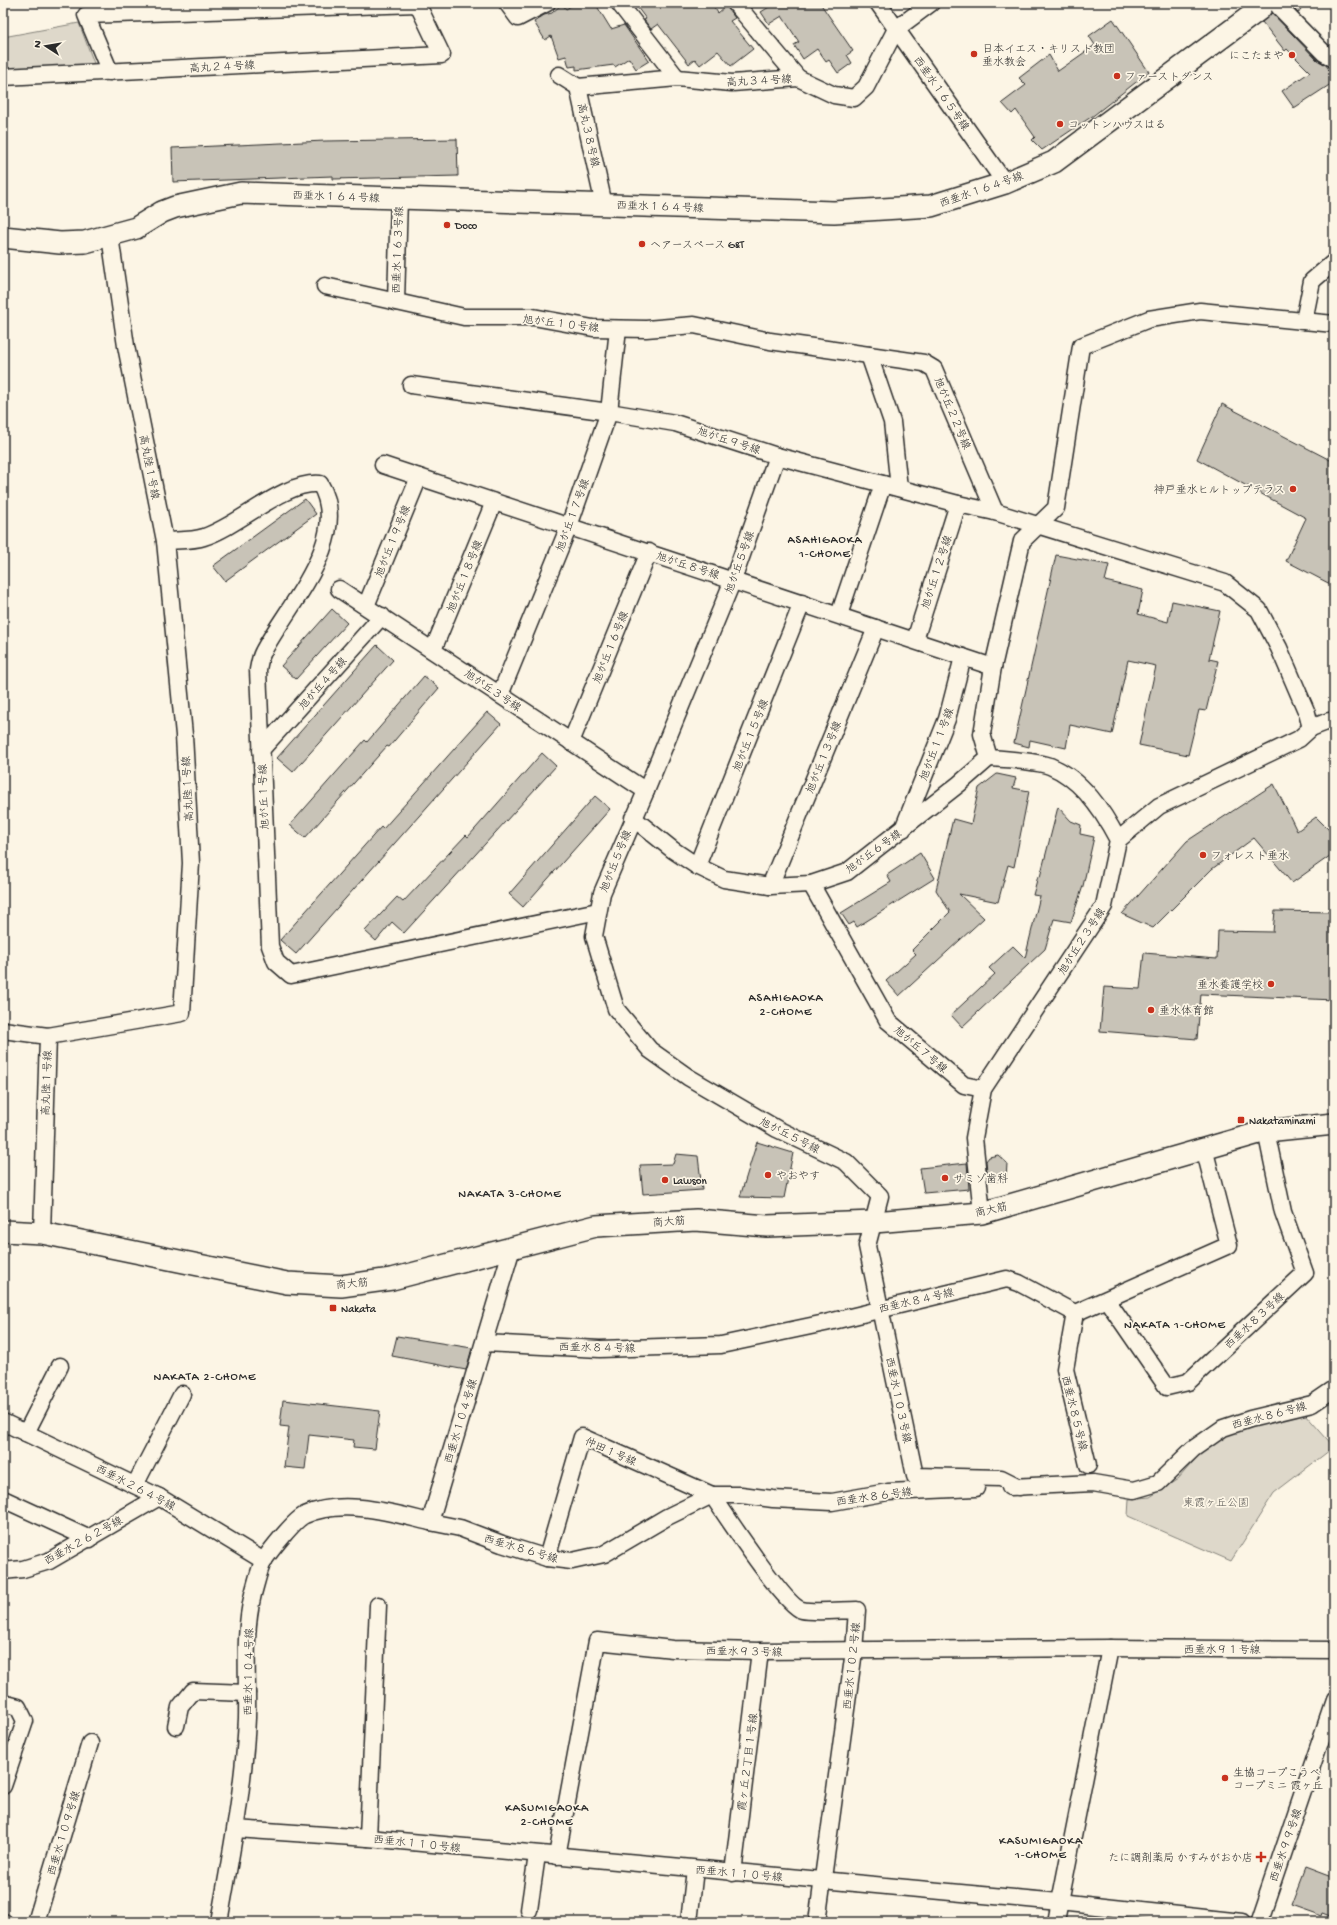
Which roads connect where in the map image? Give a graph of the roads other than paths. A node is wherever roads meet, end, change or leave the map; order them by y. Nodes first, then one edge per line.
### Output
1 (418, 3) edge
2 (507, 3) edge
3 (547, 3) edge
4 (619, 3) edge
5 (735, 3) edge
6 (878, 3) edge
7 (932, 3) edge
8 (1264, 3) edge
9 (1279, 3) edge
10 (896, 29) junction
11 (1334, 59) edge
12 (110, 72) junction
13 (559, 75) dead end
14 (3, 77) edge
15 (677, 78) junction
16 (798, 78) junction
17 (578, 87) junction
18 (1005, 183) junction
19 (399, 198) junction
20 (604, 205) junction
21 (110, 236) junction
22 (3, 237) edge
23 (1334, 262) edge
24 (326, 286) dead end
25 (396, 302) junction
26 (1304, 321) junction
27 (1334, 324) edge
28 (618, 329) junction
29 (869, 355) junction
30 (411, 385) dead end
31 (609, 412) junction
32 (777, 456) junction
33 (383, 465) dead end
34 (418, 477) junction
35 (883, 484) junction
36 (899, 488) junction
37 (494, 502) junction
38 (958, 504) junction
39 (995, 512) junction
40 (1040, 525) junction
41 (569, 526) junction
42 (165, 541) junction
43 (649, 552) junction
44 (733, 580) junction
45 (339, 589) dead end
46 (802, 603) junction
47 (366, 606) junction
48 (839, 615) junction
49 (382, 616) junction
50 (876, 628) junction
51 (915, 640) junction
52 (433, 650) junction
53 (963, 657) junction
54 (993, 667) junction
55 (500, 695) junction
56 (1334, 721) edge
57 (1311, 728) junction
58 (571, 742) junction
59 (261, 750) junction
60 (989, 758) junction
61 (646, 792) junction
62 (633, 818) junction
63 (902, 829) junction
64 (1118, 840) junction
65 (697, 866) junction
66 (811, 884) junction
67 (770, 886) junction
68 (598, 911) junction
69 (3, 1030) edge
70 (48, 1036) junction
71 (983, 1089) junction
72 (1334, 1124) edge
73 (1266, 1131) junction
74 (1204, 1148) junction
75 (982, 1213) junction
76 (874, 1222) junction
77 (3, 1231) edge
78 (42, 1233) junction
79 (512, 1248) junction
80 (1107, 1300) junction
81 (880, 1308) junction
82 (1075, 1313) junction
83 (484, 1343) junction
84 (60, 1366) dead end
85 (1334, 1389) edge
86 (182, 1394) dead end
87 (3, 1422) edge
88 (26, 1433) junction
89 (1088, 1465) dead end
90 (135, 1485) junction
91 (1019, 1487) junction
92 (712, 1495) junction
93 (159, 1497) junction
94 (3, 1499) edge
95 (430, 1522) junction
96 (90, 1539) junction
97 (547, 1558) junction
98 (264, 1560) junction
99 (3, 1571) edge
100 (378, 1605) dead end
101 (1110, 1648) junction
102 (1334, 1650) edge
103 (760, 1651) junction
104 (854, 1651) junction
105 (247, 1693) junction
106 (1334, 1700) edge
107 (3, 1703) edge
108 (176, 1726) dead end
109 (90, 1743) dead end
110 (3, 1786) edge
111 (236, 1830) junction
112 (368, 1838) junction
113 (537, 1855) junction
114 (557, 1856) junction
115 (695, 1869) junction
116 (733, 1873) junction
117 (823, 1881) junction
118 (1059, 1902) junction
119 (529, 1910) dead end
120 (36, 1922) edge
121 (219, 1922) edge
122 (690, 1922) edge
123 (817, 1922) edge
124 (1056, 1922) edge
125 (1242, 1922) edge
126 (1259, 1922) edge

1 - 12 street, 高丸２４号線
1 - 12 street
2 - 3 street
4 - 15 street
5 - 16 street
6 - 10 street, 西垂水１６５号線
7 - 10 street
8 - 18 street, 西垂水１６４号線
9 - 11 street
10 - 16 street, 高丸３４号線
10 - 18 street, 西垂水１６５号線
12 - 14 street, 高丸２４号線
13 - 17 street, 高丸３８号線
15 - 16 street, 高丸３４号線
15 - 17 street, 高丸３４号線
17 - 20 street, 高丸３８号線
18 - 20 street, 西垂水１６４号線
19 - 20 street, 西垂水１６４号線
19 - 21 street, 西垂水１６４号線
19 - 25 street, 西垂水１６３号線
21 - 22 street, 西垂水１６４号線
21 - 42 street, 高丸陸１号線
23 - 26 street
24 - 25 street, 旭が丘１０号線
25 - 28 street, 旭が丘１０号線
26 - 27 street
26 - 40 street
28 - 29 street, 旭が丘１０号線
28 - 31 street, 旭が丘１７号線
29 - 36 street
29 - 39 street, 旭が丘２２号線
30 - 31 street, 旭が丘９号線
31 - 32 street, 旭が丘９号線
31 - 41 street, 旭が丘１７号線
32 - 35 street, 旭が丘９号線
32 - 44 street, 旭が丘５号線
33 - 34 street, 旭が丘８号線
34 - 37 street, 旭が丘８号線
34 - 47 street, 旭が丘１９号線
35 - 36 street, 旭が丘９号線
35 - 48 street
36 - 38 street, 旭が丘９号線
37 - 41 street, 旭が丘８号線
37 - 52 street, 旭が丘１８号線
38 - 39 street, 旭が丘９号線
38 - 51 street, 旭が丘１２号線
39 - 40 street, 旭が丘９号線
40 - 54 street
40 - 57 street, 旭が丘９号線
41 - 43 street, 旭が丘８号線
41 - 55 street, 旭が丘１７号線
42 - 59 street, 旭が丘１号線
42 - 70 street, 高丸陸１号線
43 - 44 street, 旭が丘８号線
43 - 58 street, 旭が丘１６号線
44 - 46 street, 旭が丘８号線
44 - 61 street, 旭が丘５号線
45 - 47 street, 旭が丘３号線
46 - 48 street, 旭が丘８号線
46 - 65 street, 旭が丘１５号線
47 - 49 street, 旭が丘３号線
48 - 50 street, 旭が丘８号線
49 - 52 street, 旭が丘３号線
49 - 59 street, 旭が丘４号線
50 - 51 street, 旭が丘８号線
50 - 67 street, 旭が丘１３号線
51 - 53 street, 旭が丘８号線
52 - 55 street, 旭が丘３号線
53 - 54 street, 旭が丘８号線
53 - 63 street, 旭が丘１１号線
54 - 60 street
55 - 58 street, 旭が丘３号線
56 - 57 street
57 - 64 street
58 - 61 street, 旭が丘３号線
59 - 68 street, 旭が丘１号線
60 - 63 street, 旭が丘６号線
60 - 64 street
61 - 62 street, 旭が丘５号線
62 - 65 street, 旭が丘６号線
62 - 68 street, 旭が丘５号線
63 - 66 street, 旭が丘６号線
64 - 71 street, 旭が丘２３号線
65 - 67 street, 旭が丘６号線
66 - 67 street, 旭が丘６号線
66 - 71 street, 旭が丘７号線
68 - 76 street, 旭が丘５号線
69 - 70 street
70 - 78 street, 高丸陸１号線
71 - 75 street
72 - 73 street, 商大筋
73 - 74 street, 商大筋
73 - 80 street, 西垂水８３号線
74 - 75 street, 商大筋
74 - 80 street
75 - 76 street, 商大筋
76 - 79 street, 商大筋
76 - 81 street, 西垂水１０３号線
77 - 78 street, 商大筋
78 - 79 street, 商大筋
79 - 83 street, 西垂水１０４号線
80 - 82 street
81 - 82 street, 西垂水８４号線
81 - 83 street, 西垂水８４号線
81 - 91 street, 西垂水１０３号線
82 - 89 street, 西垂水８５号線
83 - 95 street, 西垂水１０４号線
84 - 88 street
85 - 91 street, 西垂水８６号線
86 - 90 street
87 - 88 street, 西垂水２６４号線
88 - 90 street, 西垂水２６４号線
90 - 93 street, 西垂水２６４号線
91 - 92 street, 西垂水８６号線
92 - 97 street, 西垂水８６号線
92 - 97 street, 仲田１号線
92 - 104 street, 西垂水１０２号線
93 - 96 street, 西垂水２６２号線
93 - 98 street, 西垂水２６４号線
94 - 96 street
95 - 97 street, 西垂水８６号線
95 - 98 street, 西垂水１０４号線
96 - 99 street, 西垂水２６２号線
98 - 105 street, 西垂水１０４号線
100 - 112 street
101 - 102 street, 西垂水９１号線
101 - 104 street, 西垂水９３号線
101 - 118 street
103 - 104 street, 西垂水９３号線
103 - 114 street, 西垂水９３号線
103 - 116 street, 霞ヶ丘２丁目１号線
104 - 117 street, 西垂水１０２号線
105 - 108 street
105 - 111 street, 西垂水１０４号線
106 - 126 street, 西垂水９９号線
107 - 110 street
109 - 120 street, 西垂水１０９号線
111 - 112 street, 西垂水１１０号線
111 - 121 street, 西垂水１０４号線
112 - 113 street, 西垂水１１０号線
113 - 114 street, 西垂水１１０号線
113 - 119 street
114 - 115 street, 西垂水１１０号線
115 - 116 street, 西垂水１１０号線
115 - 122 street
116 - 117 street, 西垂水１１０号線
117 - 118 street, 西垂水１１０号線
117 - 123 street, 西垂水１０２号線
118 - 124 street
118 - 125 street, 西垂水１１０号線

